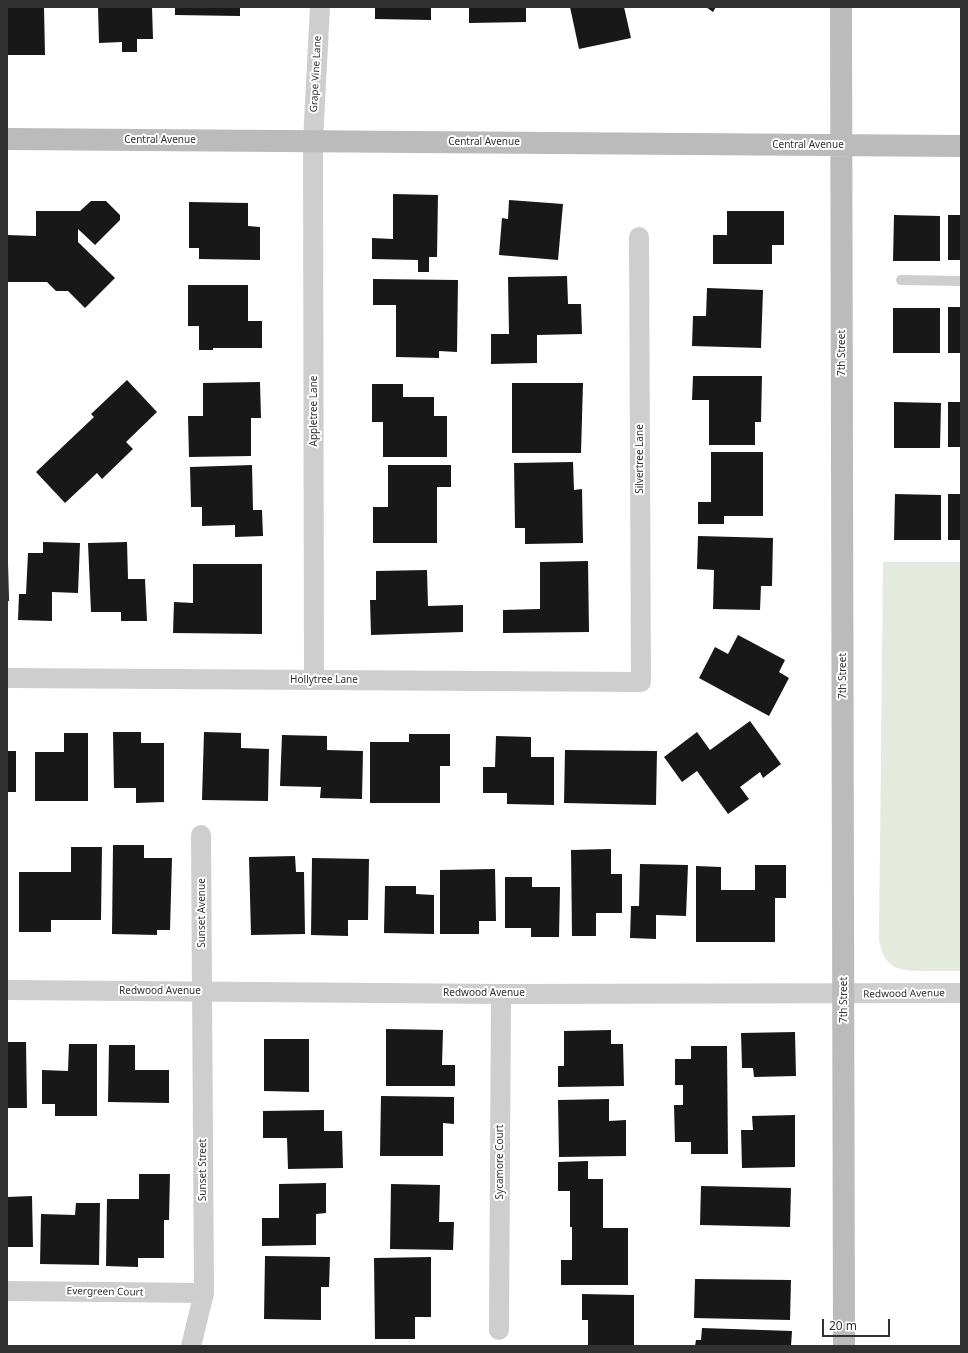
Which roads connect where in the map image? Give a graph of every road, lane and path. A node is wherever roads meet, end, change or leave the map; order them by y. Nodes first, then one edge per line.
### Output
1 (320, 7) edge
2 (840, 7) edge
3 (7, 139) edge
4 (313, 141) junction
5 (841, 145) junction
6 (961, 146) edge
7 (639, 237) dead end
8 (901, 280) dead end
9 (961, 281) edge
10 (7, 678) edge
11 (314, 680) junction
12 (640, 682) joint
13 (201, 835) dead end
14 (7, 990) edge
15 (202, 992) junction
16 (961, 993) edge
17 (501, 994) junction
18 (844, 994) junction
19 (7, 1290) edge
20 (204, 1293) junction
21 (499, 1330) dead end
22 (191, 1346) edge
23 (844, 1346) edge

1 - 4 street, Grape Vine Lane
2 - 5 street, 7th Street
3 - 4 street, Central Avenue
4 - 5 street, Central Avenue
4 - 11 street, Appletree Lane
5 - 6 street, Central Avenue
5 - 18 street, 7th Street
7 - 12 street, Silvertree Lane
8 - 9 lane
10 - 11 street, Hollytree Lane
11 - 12 street, Hollytree Lane
13 - 15 street, Sunset Avenue
14 - 15 street, Redwood Avenue
15 - 17 street, Redwood Avenue
15 - 20 street, Sunset Street
16 - 18 street, Redwood Avenue
17 - 18 street, Redwood Avenue
17 - 21 street, Sycamore Court
18 - 23 street, 7th Street
19 - 20 street, Evergreen Court
20 - 22 street, Sunset Street

